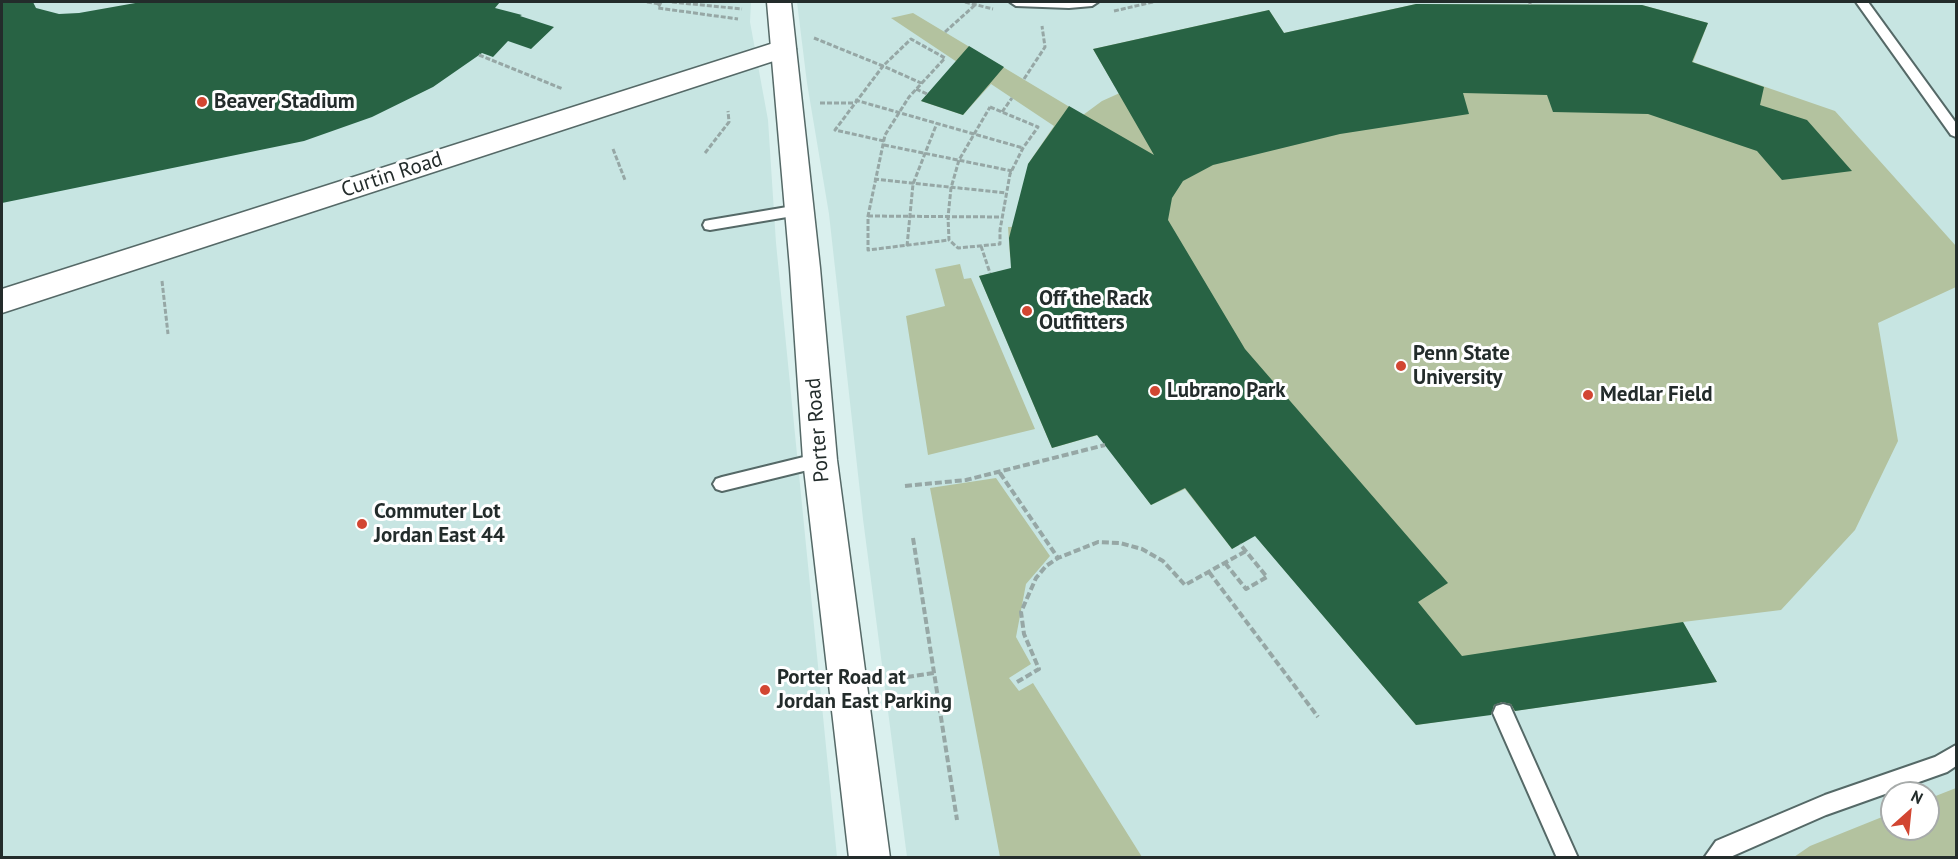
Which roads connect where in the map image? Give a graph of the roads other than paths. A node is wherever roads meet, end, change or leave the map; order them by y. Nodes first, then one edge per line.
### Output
1 (779, 2) edge
2 (1016, 2) edge
3 (1092, 2) edge
4 (1862, 2) edge
5 (797, 43) junction
6 (1956, 132) edge
7 (799, 210) junction
8 (710, 225) dead end
9 (2, 301) edge
10 (820, 460) junction
11 (722, 484) dead end
12 (1503, 713) dead end
13 (1956, 755) edge
14 (870, 858) edge
15 (1568, 858) edge
16 (1714, 858) edge

1 - 5 street, Porter Road
2 - 3 lane
4 - 6 lane
5 - 7 street, Porter Road
5 - 9 street, Curtin Road
7 - 8 lane
7 - 10 street, Porter Road
10 - 11 lane
10 - 14 street, Porter Road
12 - 15 lane
13 - 16 lane

